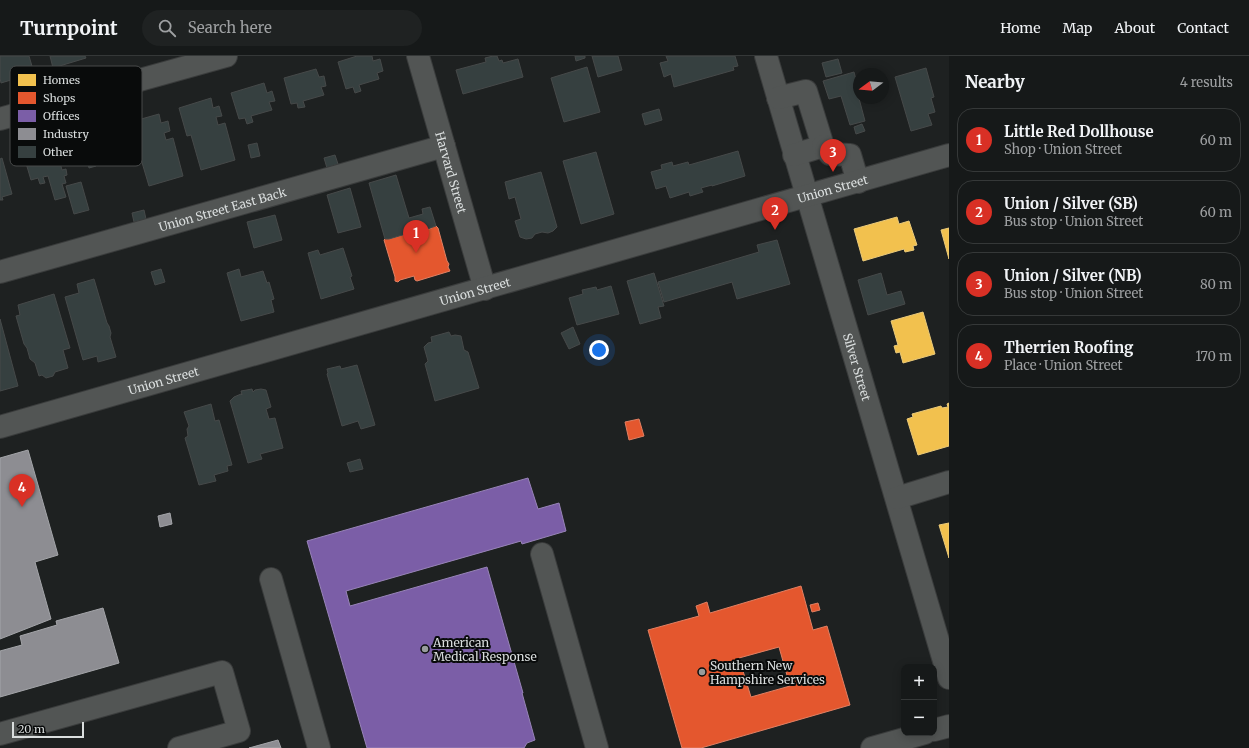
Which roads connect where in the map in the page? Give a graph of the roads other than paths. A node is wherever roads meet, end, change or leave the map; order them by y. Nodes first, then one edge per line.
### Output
1 (226, 56) edge
2 (418, 56) edge
3 (766, 56) edge
4 (142, 79) edge
5 (778, 98) junction
6 (10, 116) edge
7 (0, 119) edge
8 (444, 146) junction
9 (823, 146) junction
10 (794, 155) junction
11 (949, 155) edge
12 (858, 182) junction
13 (807, 196) junction
14 (0, 272) edge
15 (485, 289) junction
16 (0, 428) edge
17 (949, 482) edge
18 (898, 498) junction
19 (542, 554) dead end
20 (271, 579) dead end
21 (949, 678) edge
22 (949, 726) edge
23 (937, 729) edge
24 (0, 734) edge
25 (914, 736) edge
26 (179, 748) edge
27 (318, 748) edge
28 (597, 748) edge
29 (872, 748) edge

1 - 4 street
2 - 8 street, Harvard Street
3 - 5 street, Silver Street
5 - 9 street
5 - 10 street, Silver Street
6 - 7 street
8 - 14 street, Union Street East Back
8 - 15 street, Harvard Street
9 - 10 street
9 - 12 street
10 - 13 street, Silver Street
11 - 12 street, Union Street
12 - 13 street, Union Street
13 - 15 street, Union Street
13 - 18 street, Silver Street
15 - 16 street, Union Street
17 - 18 street
18 - 21 street, Silver Street
19 - 28 street
20 - 27 street
22 - 23 street
24 - 26 street
25 - 29 street

